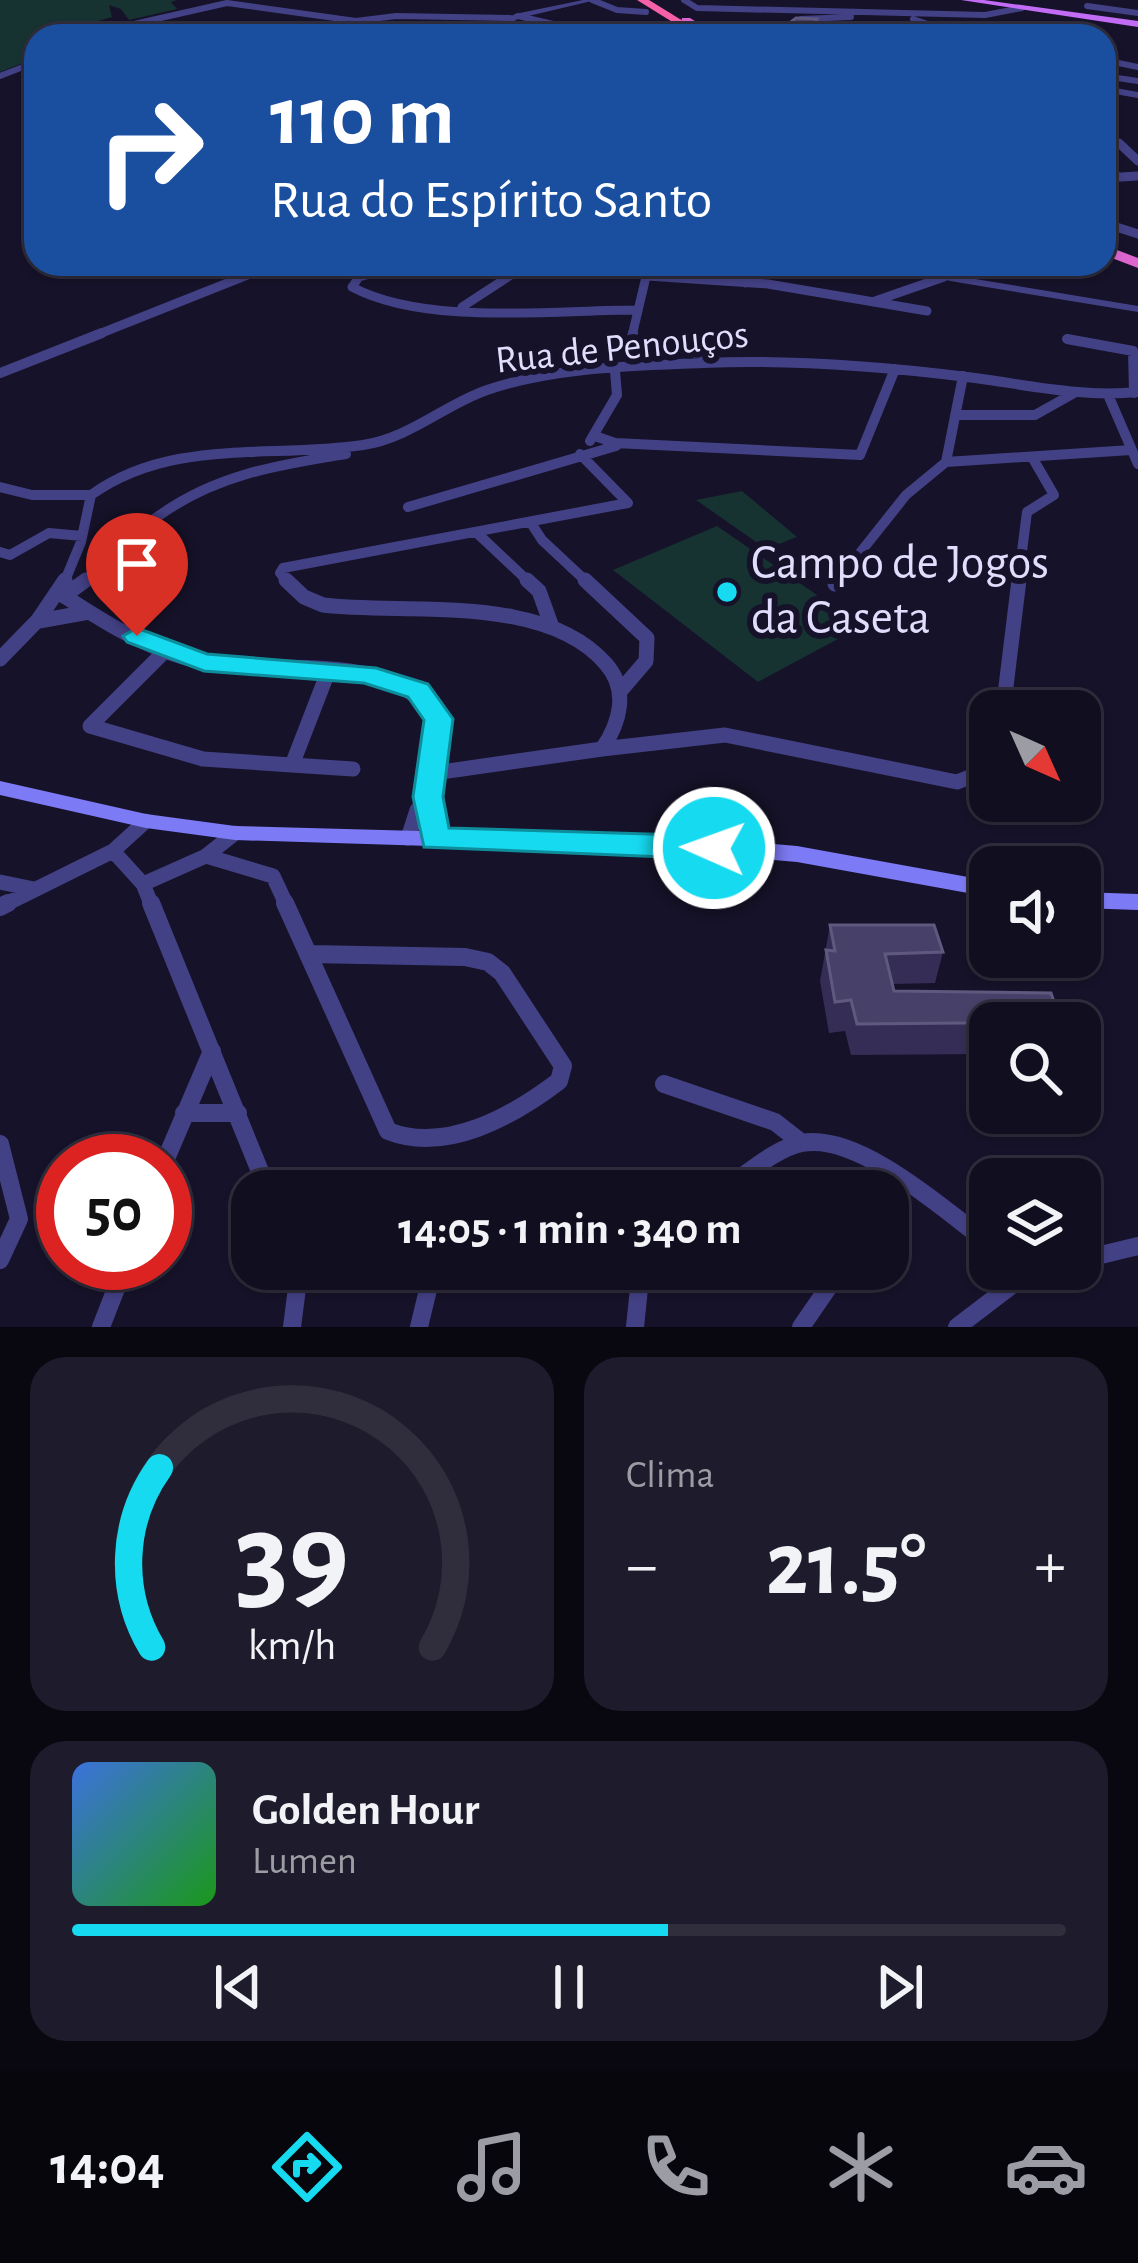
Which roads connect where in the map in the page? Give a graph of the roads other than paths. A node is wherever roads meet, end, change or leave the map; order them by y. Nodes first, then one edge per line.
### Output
1 (593, 0) edge
2 (684, 0) edge
3 (734, 0) edge
4 (965, 0) edge
5 (647, 4) edge
6 (469, 5) dead end
7 (1018, 5) edge
8 (1088, 6) dead end
9 (710, 8) junction
10 (788, 8) junction
11 (1138, 13) edge
12 (897, 15) junction
13 (465, 17) junction
14 (514, 17) junction
15 (857, 18) junction
16 (681, 21) junction
17 (134, 24) edge
18 (503, 24) edge
19 (548, 24) edge
20 (683, 24) edge
21 (686, 24) edge
22 (688, 24) edge
23 (862, 24) edge
24 (925, 24) edge
25 (1138, 25) edge
26 (1116, 139) edge
27 (1138, 161) edge
28 (1116, 175) edge
29 (1138, 176) edge
30 (245, 276) edge
31 (363, 276) edge
32 (505, 276) edge
33 (647, 276) edge
34 (676, 276) edge
35 (746, 276) edge
36 (941, 276) edge
37 (944, 277) junction
38 (690, 278) joint
39 (745, 283) junction
40 (874, 302) junction
41 (1137, 305) edge
42 (462, 307) junction
43 (637, 310) junction
44 (927, 311) dead end
45 (1067, 339) dead end
46 (737, 362) junction
47 (895, 369) junction
48 (615, 370) junction
49 (0, 374) edge
50 (962, 376) junction
51 (1076, 392) junction
52 (1136, 392) edge
53 (1109, 397) junction
54 (955, 415) junction
55 (595, 436) junction
56 (633, 444) junction
57 (368, 445) junction
58 (1131, 450) junction
59 (580, 454) junction
60 (1031, 457) junction
61 (946, 462) junction
62 (1138, 464) edge
63 (0, 487) edge
64 (91, 495) junction
65 (408, 507) dead end
66 (531, 523) junction
67 (477, 533) junction
68 (82, 536) junction
69 (4, 558) edge
70 (835, 584) dead end
71 (61, 594) junction
72 (89, 612) junction
73 (40, 621) junction
74 (552, 627) junction
75 (165, 651) junction
76 (0, 659) edge
77 (328, 672) junction
78 (622, 689) junction
79 (1006, 690) edge
80 (602, 749) junction
81 (292, 765) junction
82 (353, 769) dead end
83 (434, 773) junction
84 (969, 777) edge
85 (0, 788) edge
86 (428, 797) junction
87 (146, 821) junction
88 (235, 832) junction
89 (408, 838) junction
90 (435, 839) junction
91 (113, 851) junction
92 (206, 856) junction
93 (0, 882) edge
94 (143, 884) junction
95 (969, 885) edge
96 (34, 889) junction
97 (1138, 891) edge
98 (1101, 894) edge
99 (1101, 898) edge
100 (1138, 902) edge
101 (0, 907) edge
102 (310, 954) junction
103 (212, 1052) junction
104 (664, 1084) dead end
105 (184, 1113) junction
106 (238, 1113) junction
107 (175, 1134) edge
108 (802, 1143) junction
109 (0, 1144) edge
110 (260, 1170) edge
111 (756, 1170) edge
112 (879, 1170) edge
113 (909, 1188) edge
114 (969, 1229) edge
115 (1138, 1246) edge
116 (1101, 1255) edge
117 (0, 1260) edge
118 (115, 1290) edge
119 (297, 1290) edge
120 (428, 1290) edge
121 (639, 1290) edge
122 (827, 1290) edge
123 (1006, 1290) edge
124 (101, 1327) edge
125 (292, 1327) edge
126 (419, 1327) edge
127 (635, 1327) edge
128 (801, 1327) edge
129 (957, 1327) edge

1 - 5 street
1 - 14 street
2 - 9 street
3 - 9 street
4 - 7 main road
5 - 16 highway
6 - 13 street
7 - 12 street
7 - 25 main road
8 - 11 street
9 - 10 street
10 - 12 street
10 - 15 street
12 - 15 street
12 - 24 street
13 - 14 street
13 - 17 street
14 - 18 street
14 - 19 street
15 - 23 street
16 - 20 street
16 - 21 highway
16 - 22 highway
26 - 27 street
28 - 29 street
30 - 49 street
31 - 42 street
32 - 42 street
33 - 43 street
34 - 38 street
35 - 39 street
36 - 37 street
37 - 40 street
37 - 41 street
38 - 39 street
39 - 40 street
40 - 44 street
42 - 43 street
43 - 46 street
45 - 52 street
46 - 47 street, Rua de Penouços
46 - 48 street, Rua de Penouços
47 - 50 street, Rua de Penouços
47 - 56 street
48 - 55 street
48 - 57 street, Rua de Penouços
50 - 51 street, Rua de Penouços
50 - 54 street
51 - 53 street, Rua de Penouços
51 - 54 street
52 - 53 street, Rua de Penouços
53 - 58 street
54 - 61 street
55 - 56 street
55 - 59 street
56 - 59 street
57 - 64 street, Rua de Penouços
57 - 71 street
58 - 60 street
58 - 62 street
59 - 65 street
59 - 66 street
60 - 61 street
60 - 79 street
61 - 70 street
63 - 64 street
64 - 68 street
66 - 67 street
66 - 78 street
67 - 74 street
67 - 74 street
68 - 69 street
68 - 71 street
71 - 72 street
71 - 73 street
72 - 73 street
72 - 75 street
73 - 76 street
74 - 78 street
75 - 77 street
75 - 81 street
77 - 81 street
77 - 83 street
78 - 80 street
80 - 83 street
80 - 84 street
81 - 82 street
83 - 86 street
85 - 87 main road
86 - 89 street
86 - 90 street
87 - 88 main road
87 - 91 street
88 - 89 main road
88 - 92 street
89 - 90 main road
90 - 95 main road
91 - 94 street
91 - 96 street
92 - 94 street
92 - 102 street
93 - 96 street
94 - 103 street
96 - 101 street
97 - 98 main road
99 - 100 main road
102 - 102 street
103 - 105 street
103 - 106 street
104 - 108 street
105 - 106 street
105 - 107 street
106 - 110 street
108 - 111 street
108 - 112 street
109 - 117 street
113 - 114 street
115 - 116 street
118 - 124 street
119 - 125 street
120 - 126 street
121 - 127 street
122 - 128 street
123 - 129 street

